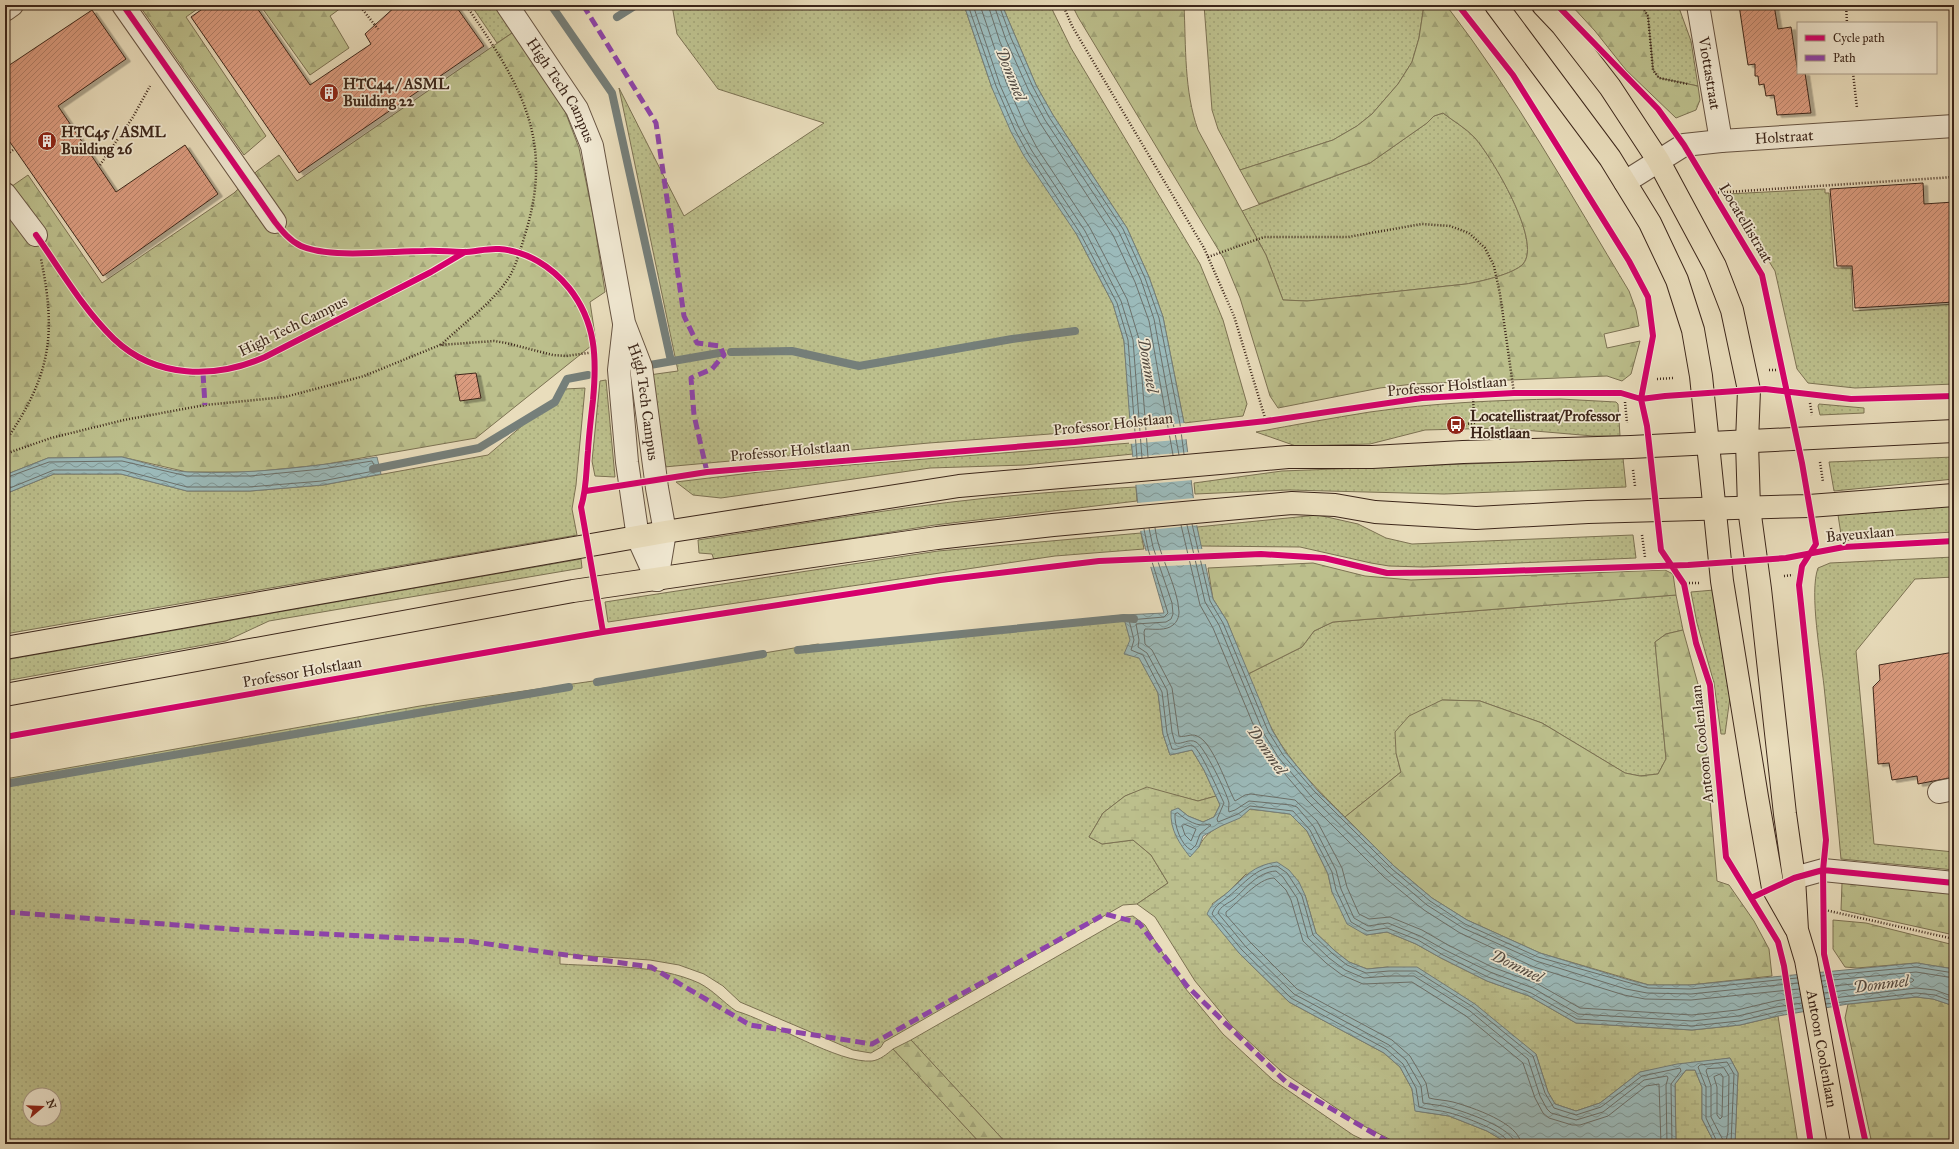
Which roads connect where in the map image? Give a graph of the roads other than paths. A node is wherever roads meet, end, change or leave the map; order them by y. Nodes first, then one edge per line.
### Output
1 (12, 5) edge
2 (123, 5) edge
3 (507, 5) edge
4 (1496, 5) edge
5 (1543, 5) edge
6 (1698, 5) edge
7 (5, 10) edge
8 (1954, 126) edge
9 (1721, 141) junction
10 (1658, 160) junction
11 (1625, 182) junction
12 (5, 194) edge
13 (275, 222) dead end
14 (36, 235) road end
15 (624, 323) junction
16 (1954, 431) edge
17 (1747, 442) junction
18 (1707, 444) junction
19 (1954, 495) edge
20 (1714, 508) junction
21 (1749, 508) junction
22 (666, 532) junction
23 (638, 538) junction
24 (656, 580) junction
25 (5, 648) edge
26 (5, 695) edge
27 (1794, 878) junction
28 (1954, 883) edge
29 (1797, 930) junction
30 (1839, 1144) edge

1 - 7 street
2 - 13 street
3 - 15 street, High Tech Campus
4 - 11 main road
5 - 10 main road
6 - 9 street, Viottastraat
8 - 9 street, Holstraat
9 - 10 street, Holstraat
10 - 11 street, Holstraat
10 - 17 main road
11 - 18 main road
12 - 14 street
15 - 22 street, High Tech Campus
15 - 23 street, High Tech Campus
16 - 17 main road
17 - 18 main road
17 - 21 main road, Antoon Coolenlaan
18 - 20 main road, Antoon Coolenlaan
18 - 22 main road
19 - 21 main road, Bayeuxlaan
20 - 21 main road, Professor Holstlaan
20 - 24 main road, Professor Holstlaan
20 - 29 main road, Antoon Coolenlaan
21 - 27 main road, Antoon Coolenlaan
22 - 23 main road
22 - 24 street, High Tech Campus
23 - 24 street, High Tech Campus
23 - 25 main road
24 - 26 main road, Professor Holstlaan
27 - 28 street
27 - 29 main road, Antoon Coolenlaan
29 - 30 main road, Antoon Coolenlaan

